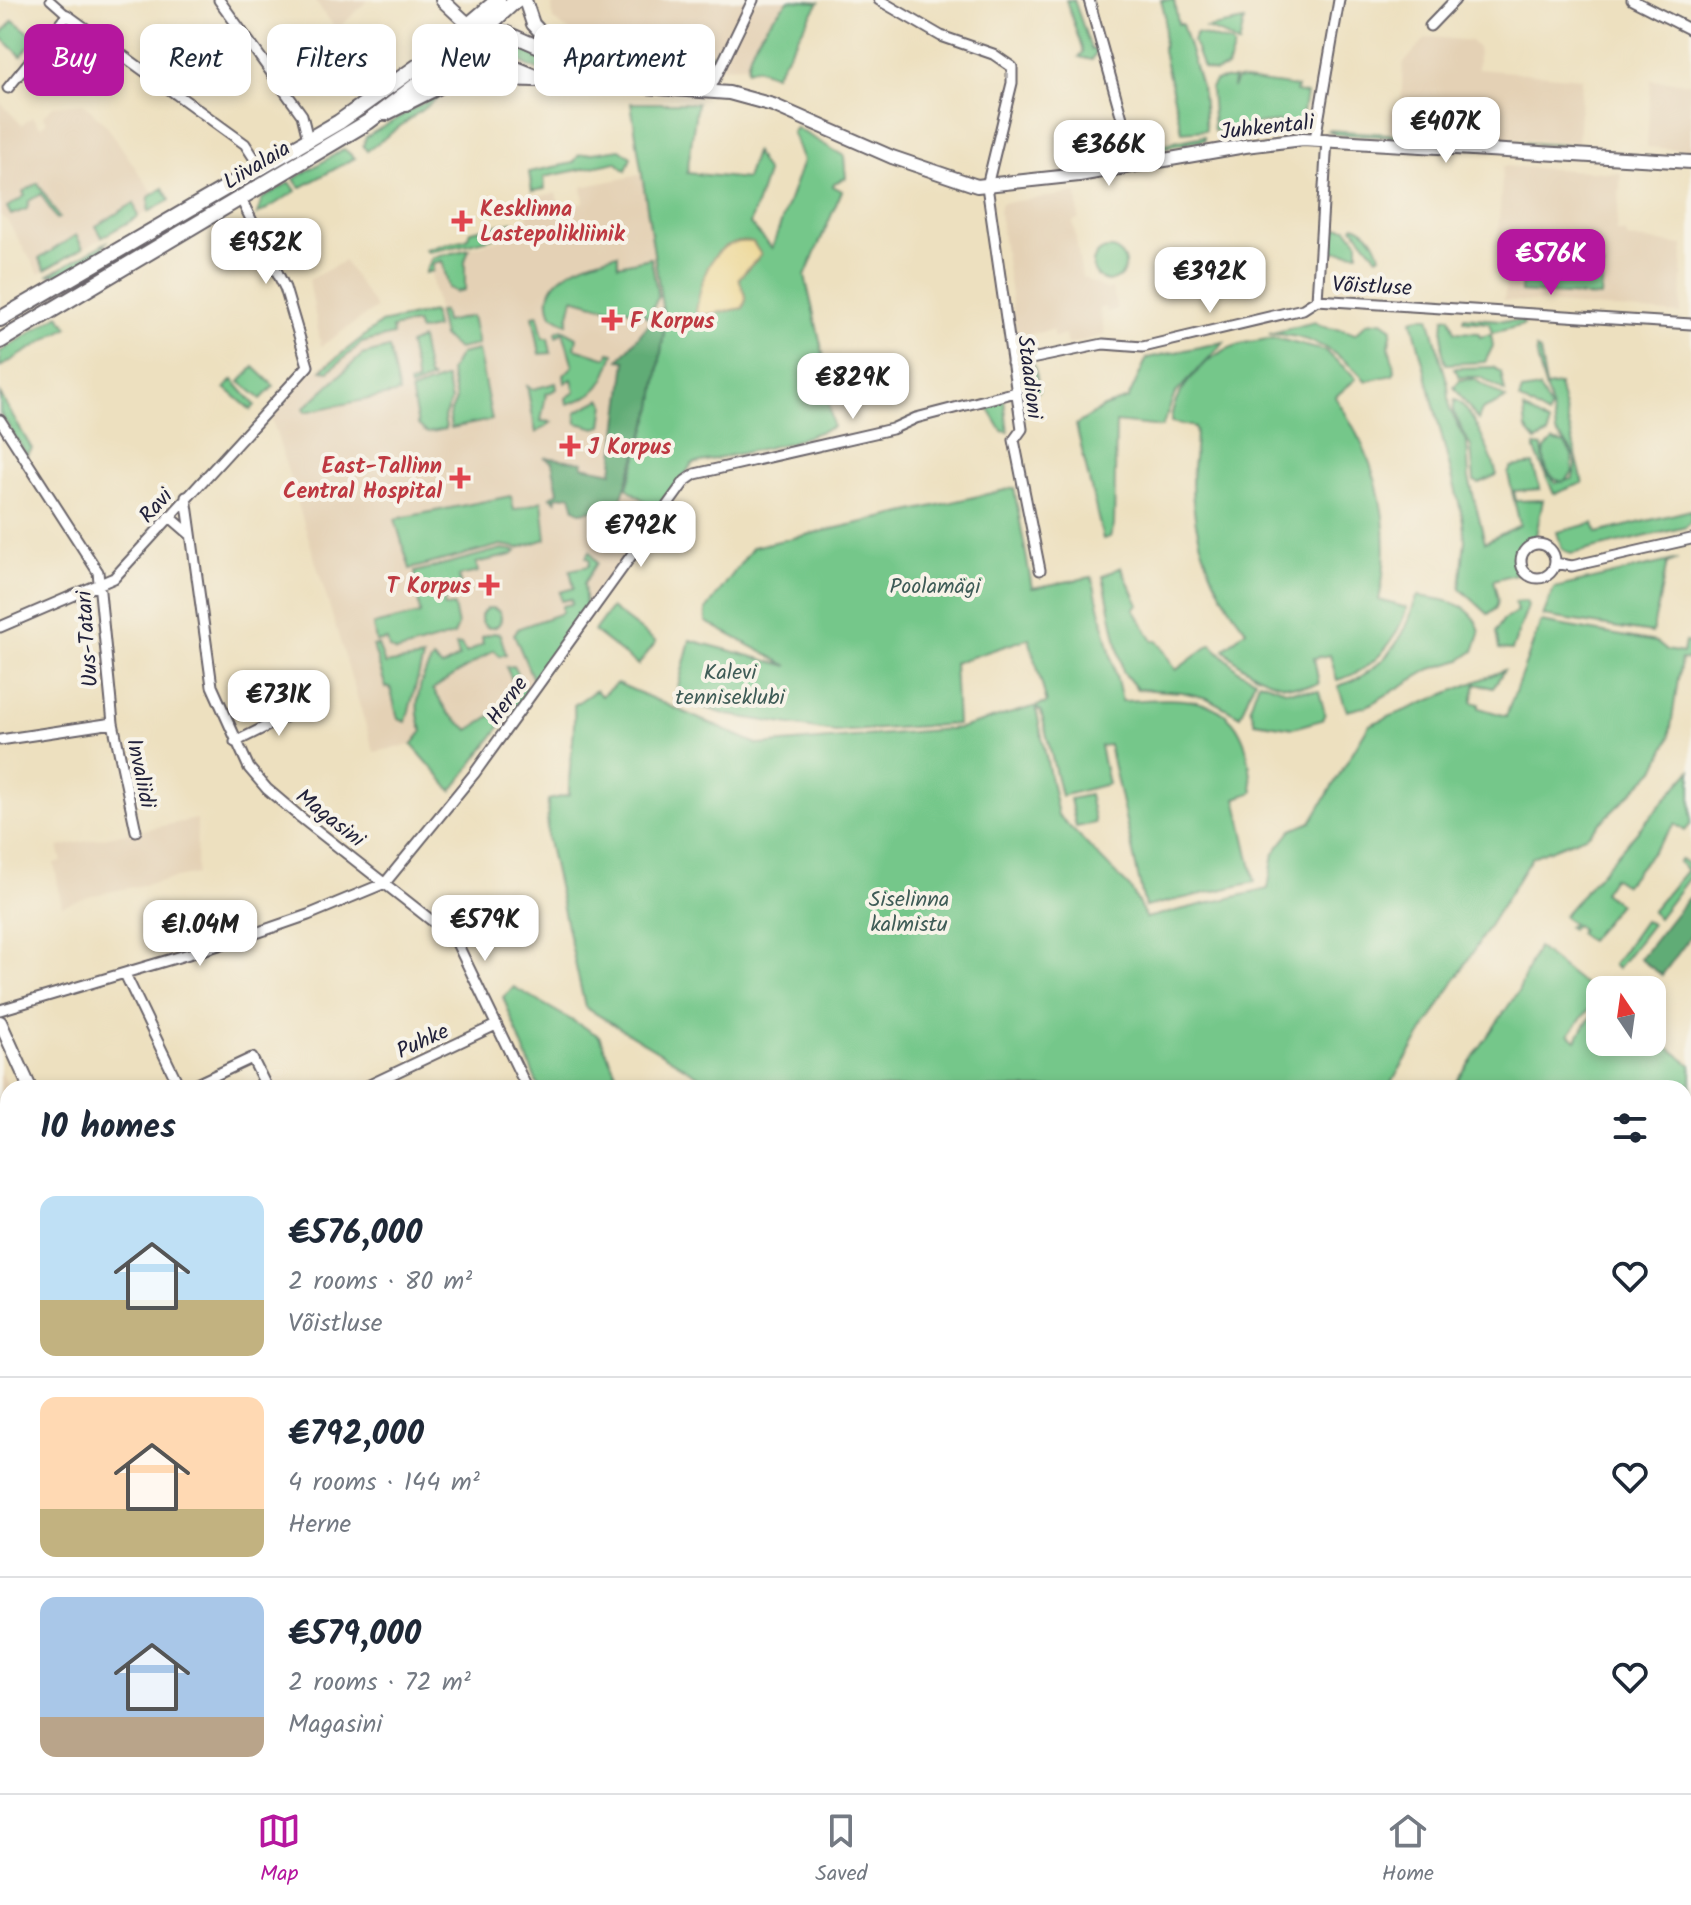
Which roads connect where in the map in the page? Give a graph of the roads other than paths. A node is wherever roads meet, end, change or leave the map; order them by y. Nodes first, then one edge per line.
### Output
1 (50, 0) edge
2 (219, 0) edge
3 (442, 0) edge
4 (498, 0) edge
5 (516, 0) edge
6 (525, 0) edge
7 (753, 0) edge
8 (879, 0) edge
9 (1089, 0) edge
10 (1339, 0) edge
11 (1455, 0) edge
12 (1632, 0) edge
13 (67, 15) junction
14 (468, 24) edge
15 (481, 24) edge
16 (485, 24) edge
17 (534, 25) edge
18 (1430, 26) dead end
19 (1691, 30) edge
20 (412, 70) edge
21 (715, 79) edge
22 (534, 80) edge
23 (412, 85) edge
24 (8, 88) dead end
25 (715, 92) edge
26 (368, 122) junction
27 (308, 139) junction
28 (1321, 139) junction
29 (1691, 162) edge
30 (1135, 165) junction
31 (255, 170) junction
32 (987, 186) junction
33 (241, 199) junction
34 (1317, 300) junction
35 (0, 319) edge
36 (1691, 324) edge
37 (0, 341) edge
38 (1012, 363) junction
39 (1016, 392) junction
40 (0, 420) edge
41 (186, 497) junction
42 (169, 516) junction
43 (191, 535) junction
44 (1691, 539) edge
45 (1555, 563) dead end
46 (1040, 570) dead end
47 (102, 586) junction
48 (0, 627) edge
49 (309, 705) dead end
50 (113, 723) junction
51 (0, 740) edge
52 (235, 742) junction
53 (136, 831) dead end
54 (385, 883) junction
55 (125, 974) junction
56 (0, 1010) edge
57 (0, 1022) edge
58 (496, 1025) junction
59 (26, 1080) edge
60 (176, 1080) edge
61 (205, 1080) edge
62 (263, 1080) edge
63 (380, 1080) edge
64 (523, 1080) edge
65 (0, 1730) edge
66 (0, 1738) edge

1 - 13 street
2 - 27 street
3 - 14 street
4 - 15 main road, Liivalaia
5 - 16 main road, Liivalaia
6 - 17 street
7 - 21 street
8 - 32 street
9 - 30 street
10 - 28 street
11 - 18 street
12 - 19 street
13 - 24 street
13 - 31 street
20 - 27 main road, Liivalaia
22 - 26 street
23 - 26 main road, Liivalaia
25 - 32 street, Juhkentali
26 - 33 main road, Liivalaia
27 - 31 main road, Liivalaia
28 - 29 street, Juhkentali
28 - 30 street, Juhkentali
28 - 34 street
30 - 32 street, Juhkentali
31 - 33 main road
31 - 35 main road, Liivalaia
32 - 38 street, Staadioni
33 - 37 main road, Liivalaia
33 - 41 street, Ravi
34 - 36 street, Võistluse
34 - 38 street, Võistluse
38 - 39 street, Staadioni
39 - 46 street, Staadioni
39 - 54 street, Herne
40 - 47 street, Uus-Tatari
41 - 42 street, Ravi
41 - 43 street, Magasini
42 - 43 street
42 - 47 street, Ravi
43 - 52 street, Magasini
44 - 45 street
47 - 48 street, Ravi
47 - 50 street, Uus-Tatari
49 - 52 street
50 - 51 street
50 - 53 street, Invaliidi
52 - 54 street, Magasini
54 - 55 street, Herne
54 - 58 street, Magasini
55 - 56 street, Herne
55 - 60 street
57 - 59 street
58 - 63 street, Puhke
58 - 64 street, Magasini
61 - 62 street
65 - 66 street

